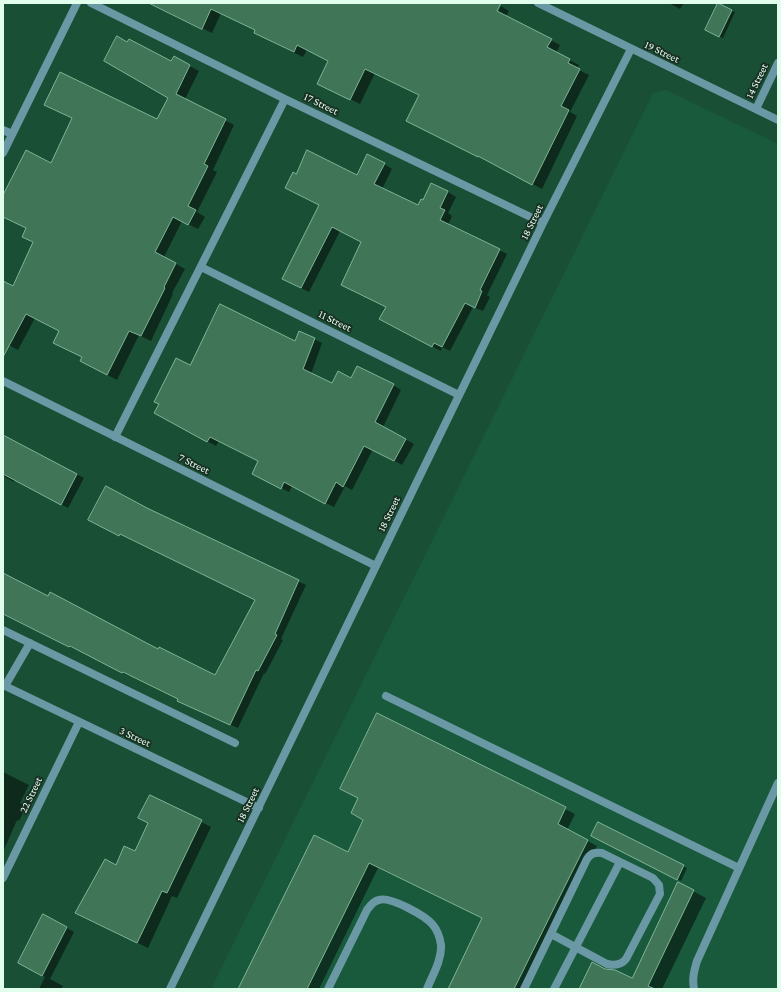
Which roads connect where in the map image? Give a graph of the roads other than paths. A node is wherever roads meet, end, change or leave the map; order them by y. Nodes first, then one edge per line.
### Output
1 (77, 3) edge
2 (91, 3) edge
3 (538, 3) edge
4 (551, 6) edge
5 (631, 49) junction
6 (778, 63) edge
7 (285, 99) junction
8 (756, 109) junction
9 (778, 120) edge
10 (3, 130) edge
11 (12, 134) junction
12 (3, 152) edge
13 (543, 223) junction
14 (201, 267) junction
15 (3, 381) edge
16 (459, 395) junction
17 (115, 437) junction
18 (376, 566) junction
19 (3, 630) edge
20 (30, 643) junction
21 (4, 686) edge
22 (386, 696) dead end
23 (79, 722) junction
24 (235, 743) dead end
25 (778, 783) edge
26 (259, 808) junction
27 (620, 862) junction
28 (739, 868) junction
29 (3, 878) edge
30 (551, 934) junction
31 (575, 947) junction
32 (170, 989) edge
33 (328, 989) edge
34 (426, 989) edge
35 (524, 989) edge
36 (554, 989) edge
37 (694, 989) edge

1 - 11 street
2 - 7 street, 17 Street
3 - 4 street, 19 Street
4 - 5 street, 19 Street
5 - 8 street, 19 Street
5 - 13 street, 18 Street
6 - 8 street, 14 Street
7 - 13 street, 17 Street
7 - 14 street
8 - 9 street, 19 Street
10 - 11 street
11 - 12 street
13 - 16 street, 18 Street
14 - 16 street, 11 Street
14 - 17 street
15 - 17 street, 7 Street
16 - 18 street, 18 Street
17 - 18 street, 7 Street
18 - 26 street, 18 Street
19 - 20 street
20 - 21 street
20 - 24 street
21 - 23 street, 3 Street
22 - 28 street
23 - 26 street, 3 Street
23 - 29 street, 22 Street
25 - 28 street
26 - 32 street, 18 Street
27 - 30 street
27 - 31 street
27 - 31 street
28 - 37 street
30 - 31 street
30 - 35 street
31 - 36 street
33 - 34 street

